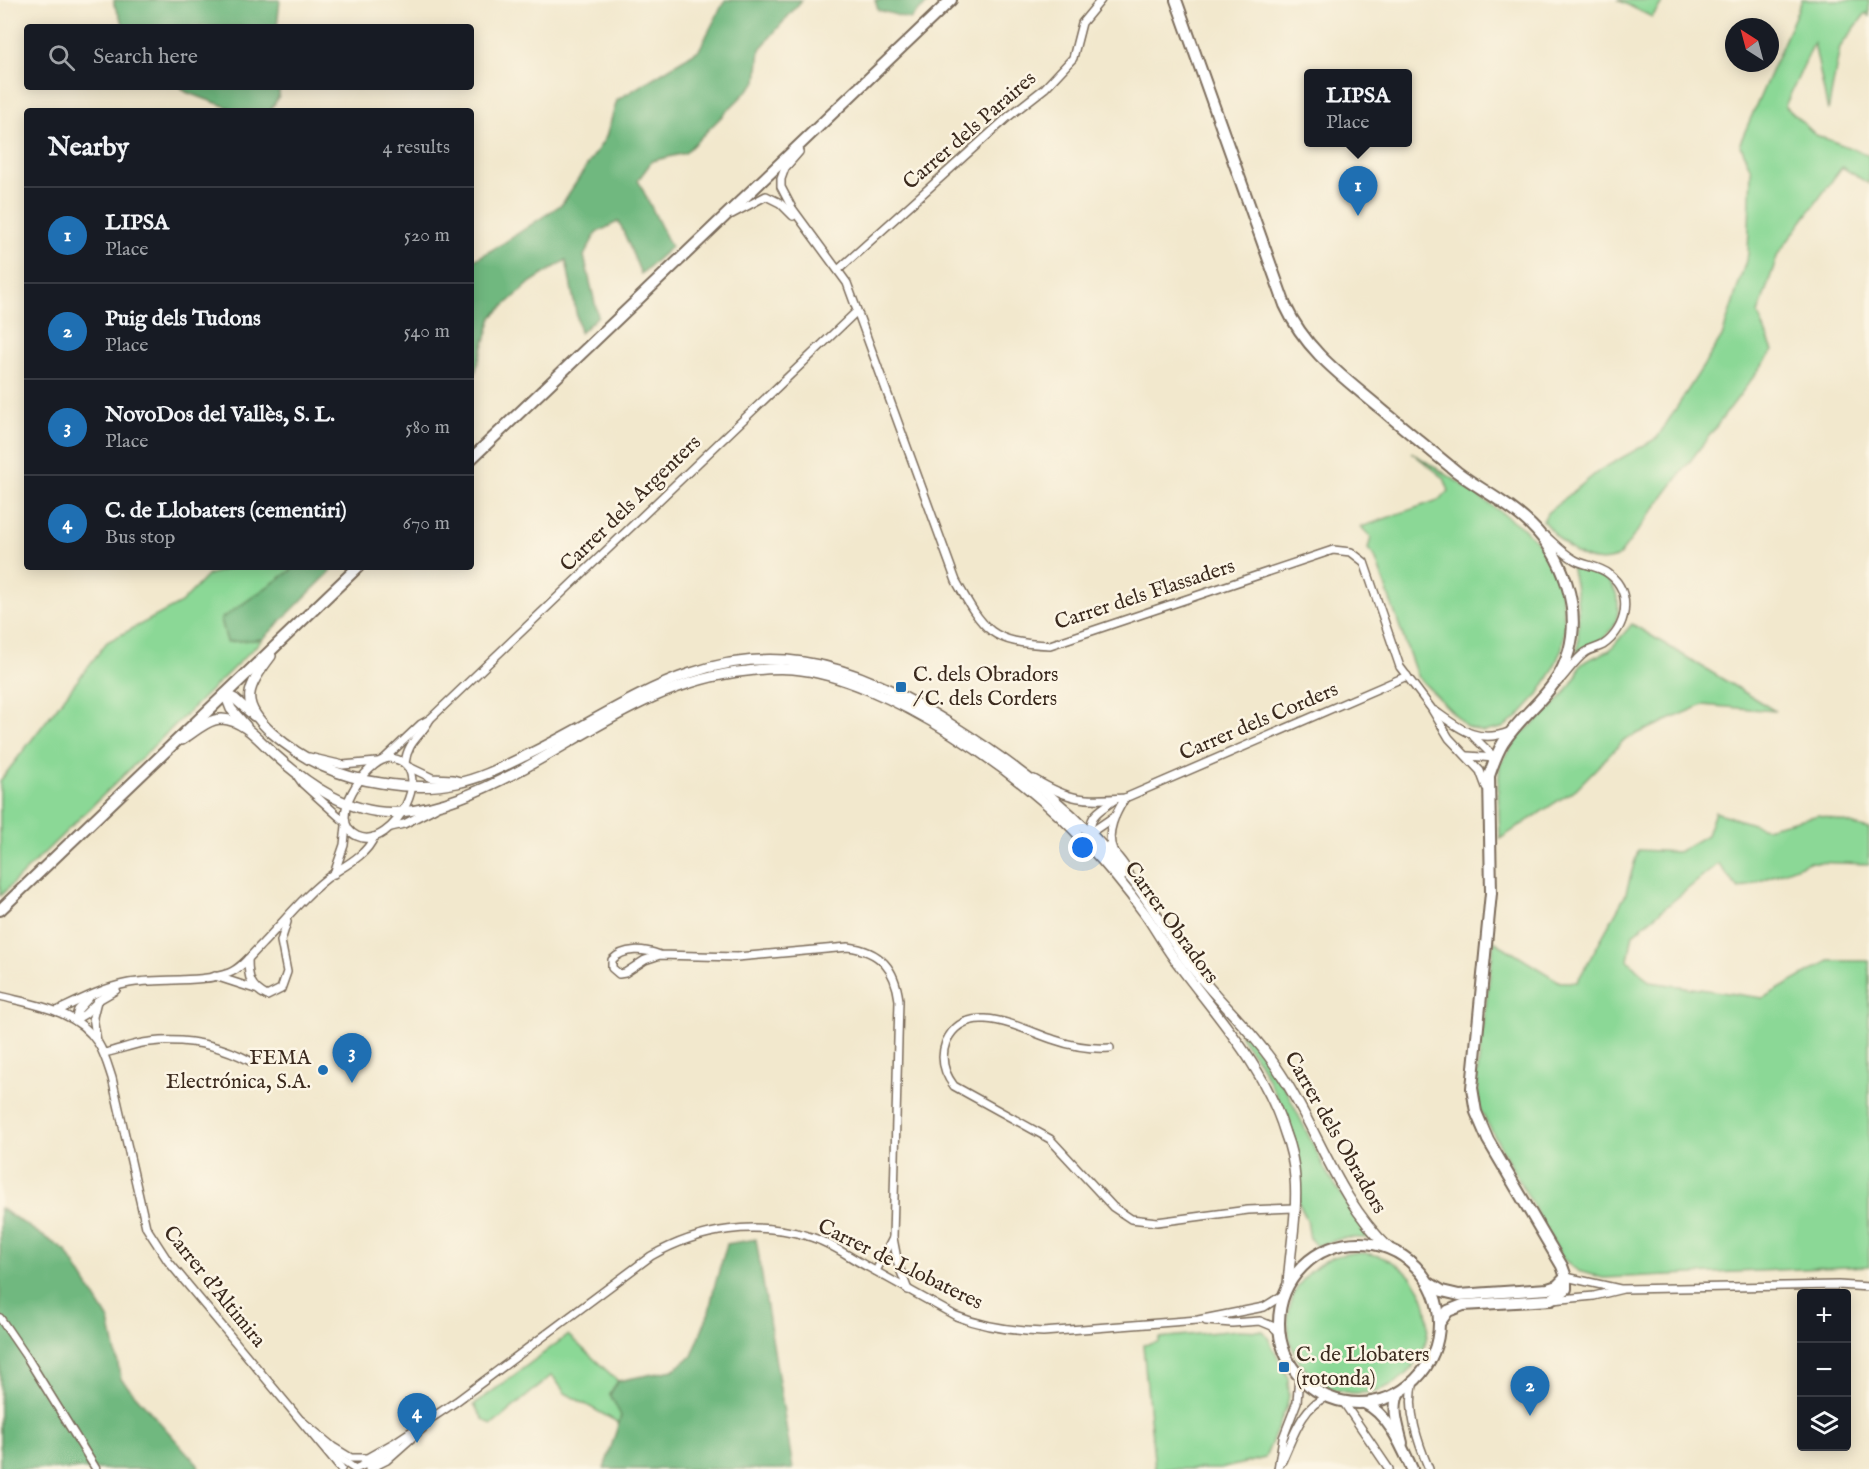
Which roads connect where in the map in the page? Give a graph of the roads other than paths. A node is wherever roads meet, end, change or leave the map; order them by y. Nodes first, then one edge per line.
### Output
1 (951, 0) edge
2 (1101, 0) edge
3 (1176, 0) edge
4 (822, 124) junction
5 (713, 228) junction
6 (812, 235) junction
7 (838, 270) junction
8 (856, 312) junction
9 (474, 456) edge
10 (1531, 525) junction
11 (355, 570) edge
12 (282, 639) junction
13 (773, 661) junction
14 (786, 661) junction
15 (705, 669) junction
16 (732, 673) junction
17 (1407, 676) junction
18 (683, 684) junction
19 (868, 688) junction
20 (1549, 691) junction
21 (643, 692) junction
22 (662, 693) junction
23 (225, 694) junction
24 (1431, 708) junction
25 (623, 712) junction
26 (430, 719) junction
27 (263, 724) junction
28 (1512, 731) junction
29 (253, 733) junction
30 (1472, 735) junction
31 (985, 747) junction
32 (552, 748) junction
33 (165, 751) junction
34 (300, 754) junction
35 (1468, 756) junction
36 (1495, 758) junction
37 (380, 760) junction
38 (407, 765) junction
39 (293, 770) junction
40 (1024, 773) junction
41 (361, 780) junction
42 (461, 782) junction
43 (412, 786) junction
44 (1032, 791) junction
45 (1488, 792) junction
46 (1125, 798) junction
47 (1116, 799) junction
48 (347, 804) junction
49 (438, 805) junction
50 (402, 812) junction
51 (1115, 816) junction
52 (345, 823) junction
53 (391, 827) junction
54 (1088, 830) junction
55 (374, 837) junction
56 (334, 874) junction
57 (1133, 882) junction
58 (1138, 905) junction
59 (0, 912) edge
60 (291, 913) junction
61 (660, 955) junction
62 (248, 959) junction
63 (1181, 960) junction
64 (215, 976) junction
65 (129, 983) junction
66 (255, 989) junction
67 (93, 994) junction
68 (0, 996) edge
69 (97, 1001) junction
70 (0, 1002) edge
71 (33, 1004) junction
72 (56, 1011) junction
73 (75, 1020) junction
74 (97, 1041) junction
75 (1110, 1048) dead end
76 (104, 1053) junction
77 (250, 1061) dead end
78 (1294, 1208) junction
79 (893, 1238) junction
80 (1389, 1248) junction
81 (876, 1271) junction
82 (1566, 1277) junction
83 (1428, 1283) junction
84 (1869, 1287) edge
85 (1623, 1289) junction
86 (908, 1290) junction
87 (1286, 1290) junction
88 (1551, 1300) junction
89 (0, 1318) edge
90 (1198, 1320) junction
91 (1440, 1322) junction
92 (1279, 1332) junction
93 (1299, 1376) junction
94 (1414, 1381) junction
95 (1398, 1394) junction
96 (1327, 1397) junction
97 (1344, 1403) junction
98 (1364, 1403) junction
99 (430, 1419) junction
100 (302, 1421) junction
101 (326, 1441) junction
102 (1406, 1455) junction
103 (368, 1465) edge
104 (381, 1466) edge
105 (342, 1468) edge
106 (96, 1469) edge
107 (355, 1469) edge
108 (1278, 1469) edge
109 (1389, 1469) edge
110 (1412, 1469) edge
111 (1429, 1469) edge

1 - 4 main road
2 - 7 street, Carrer dels Paraires
3 - 10 main road
4 - 5 main road
4 - 6 street, Carrer dels Flassaders
5 - 6 street, Carrer dels Flassaders
5 - 9 main road
6 - 7 street, Carrer dels Flassaders
7 - 8 street, Carrer dels Flassaders
8 - 17 street, Carrer dels Flassaders
8 - 26 street, Carrer dels Argenters
10 - 20 main road
10 - 20 street
11 - 12 main road
12 - 23 main road
12 - 27 street, Carrer dels Obradors
13 - 14 street, Carrer dels Obradors
13 - 15 street, Carrer dels Obradors
13 - 16 street, Carrer dels Obradors
14 - 19 street, Carrer dels Obradors
14 - 31 street, Carrer dels Obradors
15 - 16 street, Carrer dels Obradors
15 - 18 street
15 - 21 street, Carrer dels Obradors
16 - 18 street, Carrer Obradors
16 - 19 street, Carrer Obradors
17 - 24 street, Carrer dels Flassaders
17 - 46 street, Carrer dels Corders
18 - 22 street, Carrer Obradors
19 - 31 street, Carrer dels Obradors
19 - 44 street, Carrer Obradors
20 - 28 main road
21 - 22 street
21 - 25 street, Carrer dels Obradors
21 - 32 street, Carrer dels Obradors
22 - 25 street, Carrer Obradors
23 - 27 street, Carrer dels Obradors
23 - 29 street, Carrer dels Obradors
23 - 33 main road
24 - 30 street, Carrer dels Flassaders
24 - 35 street, Carrer dels Flassaders
25 - 32 street, Carrer Obradors
26 - 37 street, Carrer dels Argenters
26 - 38 street, Carrer dels Argenters
27 - 34 street, Carrer dels Obradors
28 - 30 street
28 - 36 main road
29 - 33 street, Carrer dels Obradors
29 - 39 street, Carrer dels Obradors
30 - 36 street, Carrer dels Flassaders
31 - 40 street, Carrer dels Obradors
32 - 42 street, Carrer dels Obradors
32 - 49 street, Carrer dels Obradors
33 - 59 main road
34 - 37 street, Carrer dels Obradors
34 - 41 street, Carrer dels Obradors
35 - 36 street
35 - 45 street, Carrer dels Flassaders
36 - 45 main road
37 - 38 street, Carrer dels Obradors
37 - 41 street, Carrer dels Argenters
38 - 42 street, Carrer dels Obradors
38 - 43 street
39 - 48 street, Carrer dels Obradors
39 - 52 street, Carrer dels Obradors
40 - 47 street, Carrer dels Corders
40 - 54 street, Carrer dels Obradors
41 - 43 street, Carrer dels Obradors
41 - 48 street, Carrer dels Argenters
42 - 43 street, Carrer dels Obradors
43 - 50 street
44 - 54 street
44 - 58 street, Carrer Obradors
45 - 82 main road
46 - 47 street, Carrer dels Corders
46 - 51 street
47 - 54 street
48 - 50 street, Carrer dels Obradors
48 - 52 street
49 - 50 street, Carrer dels Obradors
49 - 53 street
50 - 53 street
51 - 54 street
51 - 57 street
52 - 55 street, Carrer dels Obradors
52 - 56 street
53 - 55 street
54 - 57 street, Carrer dels Obradors
54 - 58 street
55 - 56 street
56 - 60 street
57 - 63 street, Carrer dels Obradors
58 - 63 street, Carrer Obradors
60 - 62 street
60 - 66 street
61 - 61 street
61 - 79 street
62 - 64 street
62 - 66 street
63 - 78 street, Carrer Obradors
63 - 80 street, Carrer dels Obradors
64 - 65 street
64 - 66 street
65 - 67 street
65 - 69 street
67 - 72 street
67 - 73 street
68 - 71 street, Carrer d'Altimira
69 - 73 street
69 - 74 street
70 - 71 street, Carrer d'Altimira
71 - 72 street, Carrer d'Altimira
72 - 73 street, Carrer d'Altimira
73 - 74 street, Carrer d'Altimira
74 - 76 street, Carrer d'Altimira
75 - 78 street
76 - 77 street
76 - 100 street, Carrer d'Altimira
78 - 87 street, Carrer Obradors
79 - 81 street
79 - 86 street
80 - 83 main road
80 - 87 main road
81 - 86 street, Carrer de Llobateres
81 - 99 street, Carrer de Llobateres
82 - 83 main road
82 - 85 street
82 - 88 main road
83 - 91 main road
84 - 85 street
85 - 88 street
86 - 90 street, Carrer de Llobateres
87 - 90 street, Carrer de Llobateres
87 - 92 main road
88 - 91 main road
89 - 106 street
90 - 92 street, Carrer de Llobateres
91 - 94 main road
92 - 93 main road
93 - 96 main road
93 - 108 street
94 - 95 main road
94 - 111 street
95 - 98 main road
95 - 102 main road
96 - 97 main road
96 - 108 street
97 - 98 main road
97 - 109 street
98 - 102 main road
99 - 103 street, Carrer de Llobateres
99 - 104 street, Carrer de Llobateres
100 - 101 street, Carrer d'Altimira
100 - 105 street, Carrer d'Altimira
101 - 103 street, Carrer d'Altimira
101 - 107 street, Carrer d'Altimira
102 - 110 main road
103 - 104 street, Carrer de Llobateres
103 - 107 street, Carrer d'Altimira

